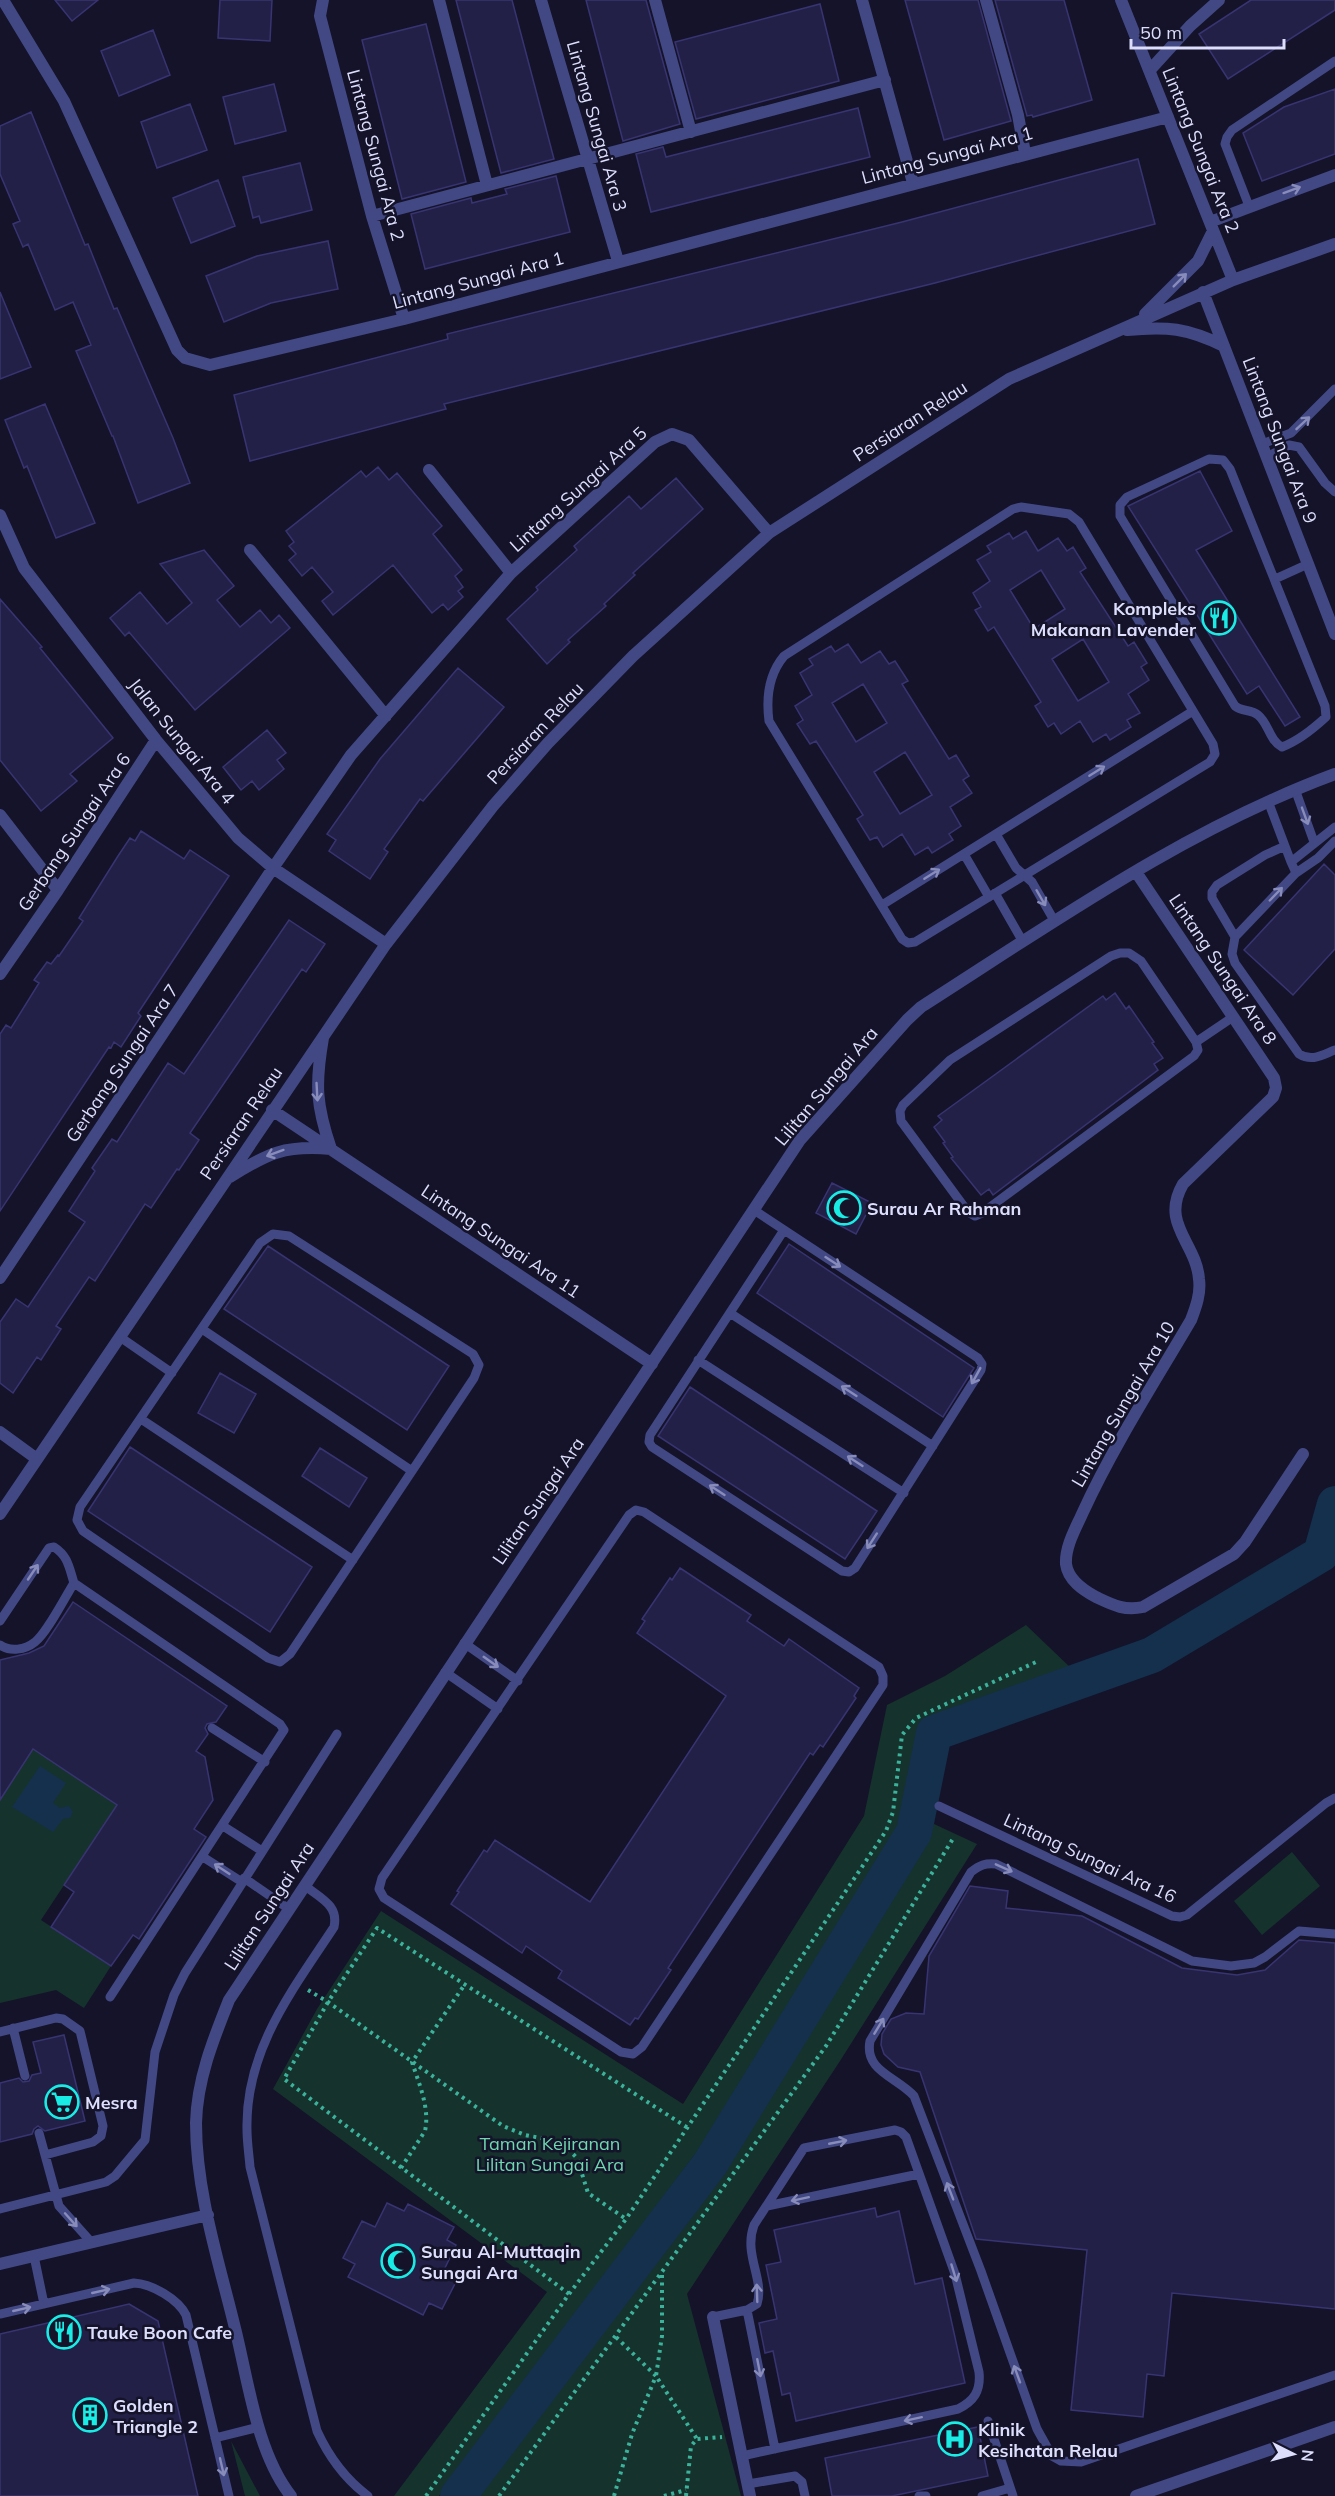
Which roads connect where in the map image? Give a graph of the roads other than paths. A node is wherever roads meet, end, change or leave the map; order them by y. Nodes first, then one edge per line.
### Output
1 (3, 0) edge
2 (323, 0) edge
3 (439, 0) edge
4 (541, 0) edge
5 (656, 0) edge
6 (862, 0) edge
7 (986, 0) edge
8 (1121, 0) edge
9 (1219, 0) edge
10 (1335, 62) edge
11 (1150, 70) junction
12 (885, 80) junction
13 (1168, 117) junction
14 (691, 132) junction
15 (1025, 153) junction
16 (588, 159) junction
17 (1335, 175) edge
18 (913, 183) junction
19 (488, 185) junction
20 (1249, 206) junction
21 (372, 216) junction
22 (1212, 226) junction
23 (1335, 244) edge
24 (618, 261) junction
25 (1233, 280) junction
26 (1203, 292) junction
27 (404, 319) junction
28 (1138, 321) junction
29 (1116, 331) junction
30 (1224, 346) junction
31 (1335, 389) edge
32 (1262, 444) junction
33 (1267, 457) junction
34 (429, 470) dead end
35 (1335, 492) edge
36 (0, 515) edge
37 (770, 533) junction
38 (250, 550) dead end
39 (1308, 564) junction
40 (511, 573) junction
41 (1275, 579) junction
42 (1335, 634) edge
43 (1193, 711) junction
44 (386, 716) junction
45 (156, 740) junction
46 (1335, 774) edge
47 (1295, 789) junction
48 (1268, 801) junction
49 (0, 815) edge
50 (1335, 826) edge
51 (996, 834) junction
52 (1335, 841) edge
53 (1314, 842) junction
54 (1285, 846) junction
55 (964, 854) junction
56 (1292, 862) junction
57 (273, 868) junction
58 (1136, 872) junction
59 (1296, 873) junction
60 (1024, 876) junction
61 (58, 890) junction
62 (992, 895) junction
63 (882, 905) junction
64 (1055, 922) junction
65 (1235, 937) junction
66 (1023, 942) junction
67 (386, 944) junction
68 (0, 974) edge
69 (1233, 1017) junction
70 (324, 1034) junction
71 (1196, 1042) junction
72 (1335, 1050) edge
73 (1276, 1088) joint
74 (272, 1110) junction
75 (331, 1149) junction
76 (225, 1180) junction
77 (754, 1210) junction
78 (784, 1230) junction
79 (0, 1278) edge
80 (730, 1313) junction
81 (202, 1329) junction
82 (120, 1337) junction
83 (698, 1360) junction
84 (652, 1364) junction
85 (172, 1373) junction
86 (141, 1419) junction
87 (0, 1432) edge
88 (933, 1446) junction
89 (1303, 1454) dead end
90 (37, 1459) junction
91 (412, 1471) junction
92 (904, 1493) junction
93 (0, 1514) edge
94 (353, 1560) junction
95 (74, 1583) junction
96 (0, 1621) edge
97 (464, 1643) junction
98 (0, 1645) edge
99 (445, 1672) junction
100 (518, 1681) junction
101 (498, 1709) junction
102 (212, 1728) dead end
103 (337, 1734) dead end
104 (265, 1762) junction
105 (1335, 1798) edge
106 (939, 1806) dead end
107 (223, 1826) junction
108 (262, 1851) junction
109 (203, 1857) junction
110 (243, 1880) junction
111 (304, 1885) junction
112 (289, 1909) junction
113 (1335, 1934) edge
114 (110, 1997) dead end
115 (13, 2028) junction
116 (0, 2032) edge
117 (25, 2076) dead end
118 (39, 2133) dead end
119 (45, 2156) junction
120 (919, 2174) junction
121 (55, 2195) junction
122 (767, 2206) junction
123 (0, 2209) edge
124 (208, 2215) junction
125 (92, 2242) junction
126 (34, 2256) junction
127 (0, 2264) edge
128 (44, 2304) junction
129 (747, 2310) junction
130 (0, 2314) edge
131 (713, 2317) joint
132 (1335, 2375) edge
133 (988, 2421) dead end
134 (259, 2427) junction
135 (1335, 2427) edge
136 (215, 2438) junction
137 (775, 2449) junction
138 (742, 2456) junction
139 (749, 2490) edge
140 (1012, 2492) edge
141 (229, 2496) edge
142 (291, 2496) edge
143 (368, 2496) edge
144 (805, 2496) edge
145 (919, 2496) edge
146 (926, 2496) edge
147 (982, 2496) edge
148 (1136, 2496) edge

1 - 27 street, Lintang Sungai Ara 1
2 - 21 street, Lintang Sungai Ara 2
3 - 19 street
4 - 16 street, Lintang Sungai Ara 3
5 - 14 street
6 - 12 street
7 - 15 street
8 - 11 street, Lintang Sungai Ara 2
9 - 11 street
10 - 20 lane
11 - 13 street, Lintang Sungai Ara 2
12 - 14 street
12 - 18 street
13 - 15 street, Lintang Sungai Ara 1
13 - 22 street, Lintang Sungai Ara 2
14 - 16 street
15 - 18 street, Lintang Sungai Ara 1
16 - 19 street
16 - 24 street, Lintang Sungai Ara 3
20 -> 17 street
18 - 24 street, Lintang Sungai Ara 1
19 - 21 street
20 - 22 street
21 - 27 street, Lintang Sungai Ara 2
22 - 25 street, Lintang Sungai Ara 2
28 -> 22 street
23 - 25 street, Persiaran Relau
24 - 27 street, Lintang Sungai Ara 1
25 - 26 street, Persiaran Relau
26 - 28 street, Persiaran Relau
26 - 30 street, Lintang Sungai Ara 9
28 - 29 street, Persiaran Relau
29 - 30 street
29 - 37 street, Persiaran Relau
30 - 32 street, Lintang Sungai Ara 9
32 -> 31 lane
32 - 33 street, Lintang Sungai Ara 9
33 - 35 lane
33 - 39 street, Lintang Sungai Ara 9
34 - 40 street, Lintang Sungai Ara 5
36 - 45 street, Jalan Sungai Ara 4
37 - 40 street, Lintang Sungai Ara 5
37 - 67 street, Persiaran Relau
38 - 44 street
39 - 41 lane
39 - 42 street, Lintang Sungai Ara 9
40 - 44 street, Lintang Sungai Ara 5
41 - 41 lane
51 -> 43 lane
43 - 60 lane
43 - 63 lane
44 - 57 street, Lintang Sungai Ara 5
45 - 57 street, Jalan Sungai Ara 4
45 - 61 street, Gerbang Sungai Ara 6
46 - 47 street, Lilitan Sungai Ara
47 - 48 street, Lilitan Sungai Ara
47 -> 53 lane
48 - 54 lane
48 - 58 street, Lilitan Sungai Ara
49 - 61 street
50 - 53 lane
51 - 55 lane
51 - 60 lane
52 - 59 lane
53 - 56 lane
54 - 56 lane
54 - 65 lane
55 - 62 lane
63 -> 55 lane
56 - 59 lane
57 - 67 street, Jalan Sungai Ara 4
57 - 79 street, Gerbang Sungai Ara 7
58 - 64 street, Lilitan Sungai Ara
58 - 69 street, Lintang Sungai Ara 8
65 -> 59 lane
60 - 62 lane
60 -> 64 lane
61 - 68 street, Gerbang Sungai Ara 6
62 - 63 lane
62 - 66 lane
64 - 66 street, Lilitan Sungai Ara
65 - 72 lane
66 - 77 street, Lilitan Sungai Ara
67 - 70 street, Persiaran Relau
69 - 71 lane
69 - 73 street, Lintang Sungai Ara 8
70 - 74 street, Persiaran Relau
70 -> 75 street
71 - 71 lane
73 - 89 street, Lintang Sungai Ara 10
74 - 75 street, Lintang Sungai Ara 11
74 - 76 street, Persiaran Relau
75 -> 76 street
75 - 84 street, Lintang Sungai Ara 11
76 - 82 street, Persiaran Relau
77 - 78 lane
77 - 84 street, Lilitan Sungai Ara
78 - 80 lane
78 -> 88 lane
80 - 83 lane
88 -> 80 lane
81 - 85 lane
81 - 91 lane
81 - 91 lane
82 - 85 lane
82 - 90 street, Persiaran Relau
92 -> 83 lane
92 -> 83 lane
84 - 97 street, Lilitan Sungai Ara
85 - 86 lane
86 - 94 lane
86 - 94 lane
87 - 90 street
88 - 92 lane
90 - 93 street, Persiaran Relau
91 - 94 lane
96 -> 95 lane
95 - 98 lane
95 - 104 lane
97 - 99 street, Lilitan Sungai Ara
97 -> 100 lane
99 - 101 lane
99 - 111 street, Lilitan Sungai Ara
100 - 101 lane
100 - 101 lane
102 - 104 lane
103 - 108 lane
104 - 107 lane
105 - 106 lane, Lintang Sungai Ara 16
107 - 108 lane
107 - 109 lane
108 - 110 lane
110 -> 109 lane
109 - 114 lane
110 - 112 lane
110 - 121 lane
111 - 112 street, Lilitan Sungai Ara
111 - 143 lane
112 - 124 street, Lilitan Sungai Ara
132 -> 113 lane
115 - 116 lane
115 - 117 lane
115 - 119 lane
118 - 119 lane
119 - 121 lane
120 -> 122 lane
122 -> 120 lane
120 -> 137 lane
121 - 123 lane
121 -> 125 lane
129 -> 122 lane
124 - 125 street
124 - 134 street, Lilitan Sungai Ara
125 - 126 street
126 - 127 street
126 - 128 lane
130 -> 128 lane
128 -> 136 lane
129 - 131 lane
129 -> 137 lane
131 - 138 street
133 - 140 lane
134 - 136 lane
134 - 142 street, Lilitan Sungai Ara
135 - 148 street
136 -> 141 lane
137 - 138 lane
138 - 139 street
139 - 144 lane
140 - 147 lane
145 - 146 lane

